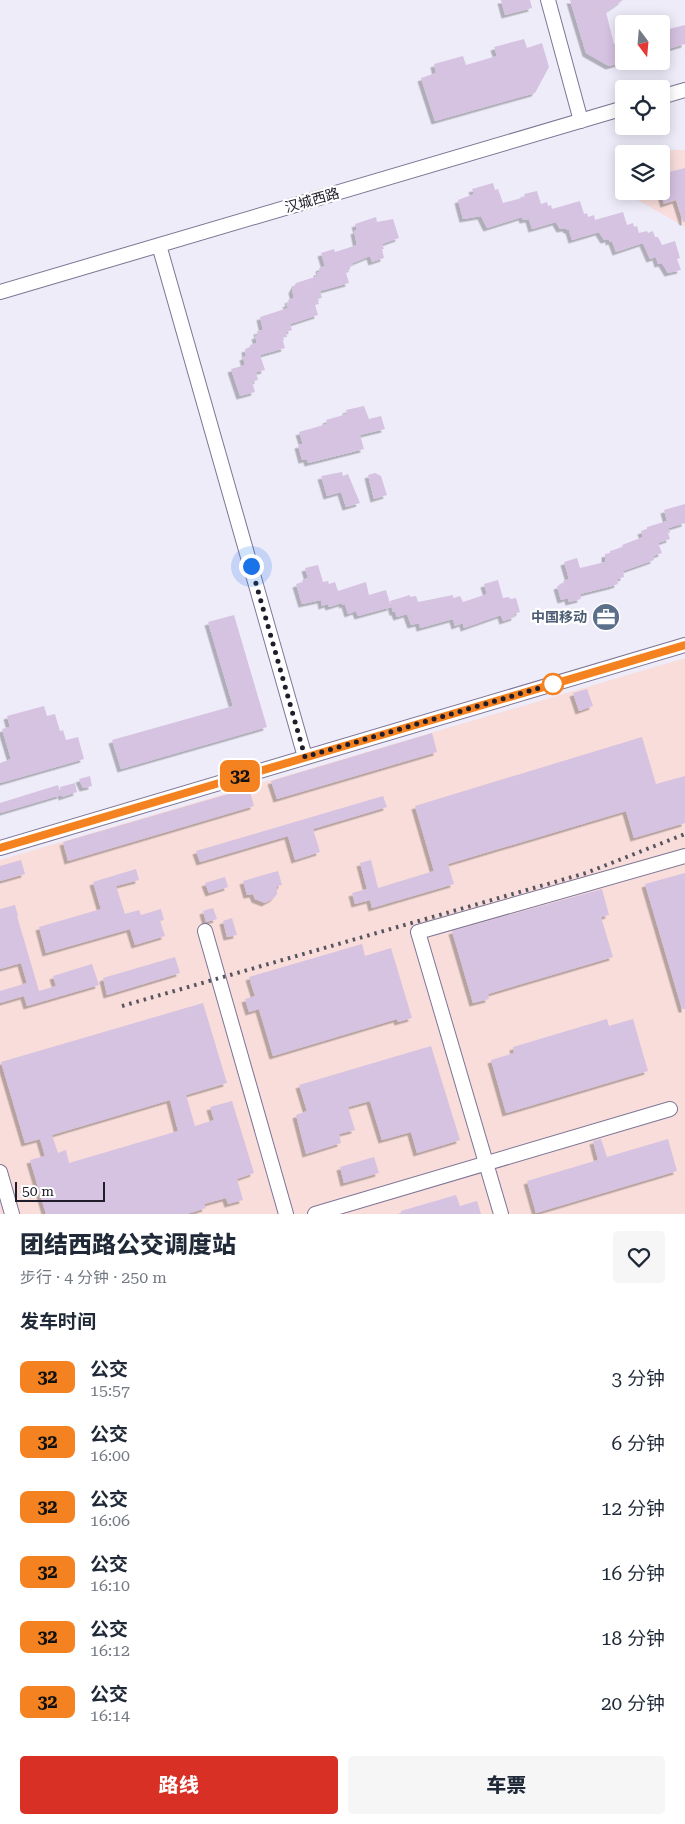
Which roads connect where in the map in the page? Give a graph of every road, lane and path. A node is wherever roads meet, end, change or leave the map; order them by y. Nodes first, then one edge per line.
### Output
1 (548, 0) edge
2 (685, 90) edge
3 (670, 94) edge
4 (615, 111) edge
5 (581, 121) junction
6 (159, 245) junction
7 (0, 292) edge
8 (685, 645) edge
9 (305, 757) junction
10 (0, 848) edge
11 (685, 856) edge
12 (204, 931) dead end
13 (670, 1109) dead end
14 (486, 1164) junction
15 (0, 1172) edge
16 (12, 1214) edge
17 (286, 1214) edge
18 (315, 1214) edge
19 (501, 1214) edge

1 - 5 street
2 - 3 street
4 - 5 street, 汉城西路
5 - 6 street, 汉城西路
6 - 7 street, 汉城西路
6 - 9 street
8 - 9 street
9 - 10 street
11 - 14 street
12 - 17 street
13 - 14 street
14 - 18 street
14 - 19 street
15 - 16 street

